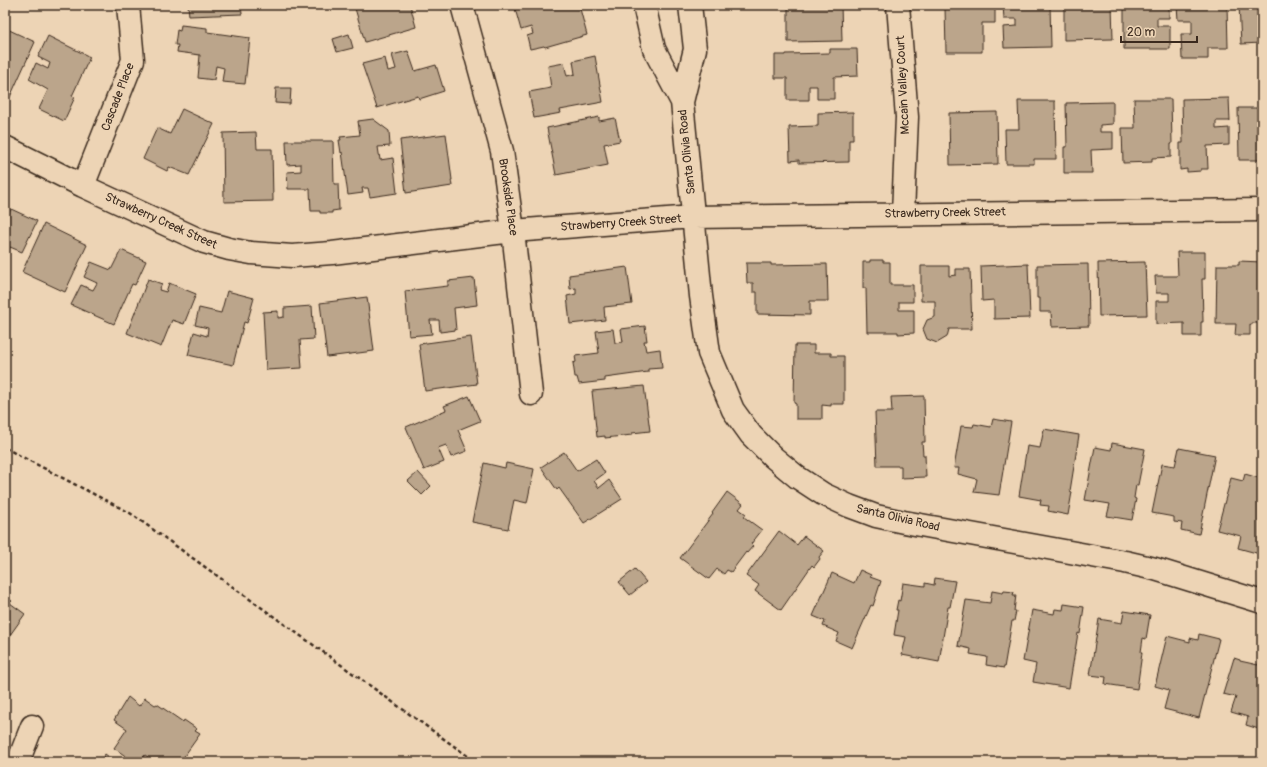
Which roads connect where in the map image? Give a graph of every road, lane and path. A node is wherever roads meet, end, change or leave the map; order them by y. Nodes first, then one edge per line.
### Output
1 (128, 5) edge
2 (462, 5) edge
3 (644, 5) edge
4 (690, 5) edge
5 (898, 5) edge
6 (682, 102) junction
7 (5, 147) edge
8 (84, 186) junction
9 (1262, 210) edge
10 (902, 214) junction
11 (693, 217) junction
12 (513, 231) junction
13 (531, 394) dead end
14 (5, 448) edge
15 (1262, 602) edge
16 (32, 726) dead end
17 (18, 762) edge
18 (476, 762) edge

1 - 8 street, Cascade Place
2 - 12 street, Brookside Place
3 - 6 street, Santa Olivia Road
4 - 6 street, Santa Olivia Road
5 - 10 street, Mccain Valley Court
6 - 11 street, Santa Olivia Road
7 - 8 street, Strawberry Creek Street
8 - 12 street, Strawberry Creek Street
9 - 10 street, Strawberry Creek Street
10 - 11 street, Strawberry Creek Street
11 - 12 street, Strawberry Creek Street
11 - 15 street, Santa Olivia Road
12 - 13 street, Brookside Place
14 - 18 path
16 - 17 street

